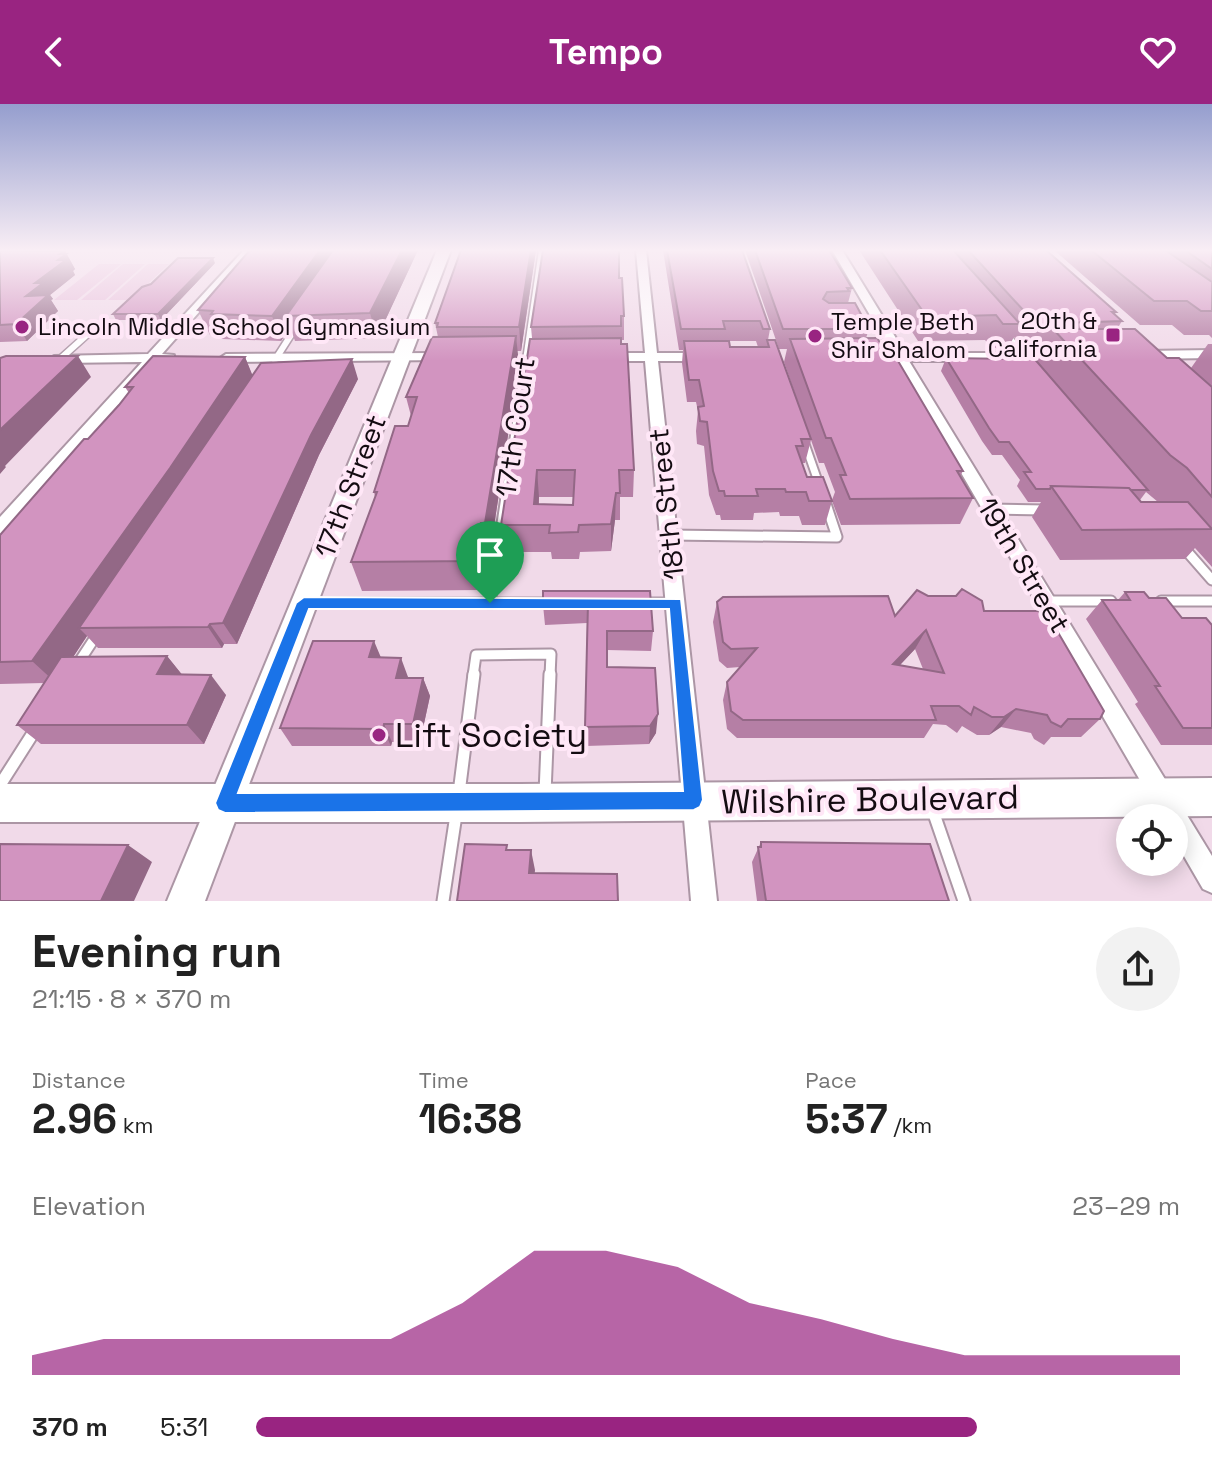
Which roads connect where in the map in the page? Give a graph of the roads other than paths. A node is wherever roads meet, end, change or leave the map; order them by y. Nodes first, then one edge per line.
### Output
1 (216, 287) edge
2 (429, 287) edge
3 (536, 287) edge
4 (644, 287) edge
5 (857, 287) edge
6 (301, 320) edge
7 (999, 327) edge
8 (89, 333) dead end
9 (1127, 337) edge
10 (1212, 354) edge
11 (1138, 355) junction
12 (1070, 356) edge
13 (400, 357) junction
14 (452, 357) edge
15 (510, 357) edge
16 (525, 357) junction
17 (541, 357) edge
18 (588, 357) edge
19 (650, 357) junction
20 (712, 357) edge
21 (867, 357) edge
22 (899, 357) junction
23 (152, 358) junction
24 (188, 358) edge
25 (217, 358) edge
26 (54, 359) joint
27 (1028, 361) junction
28 (274, 362) junction
29 (1167, 374) edge
30 (803, 437) edge
31 (991, 509) junction
32 (1058, 510) edge
33 (0, 528) edge
34 (670, 535) junction
35 (1182, 544) edge
36 (1212, 580) edge
37 (1045, 601) junction
38 (1125, 601) edge
39 (1153, 601) edge
40 (1167, 601) junction
41 (1212, 601) edge
42 (304, 603) junction
43 (490, 603) junction
44 (564, 603) edge
45 (623, 603) edge
46 (676, 603) junction
47 (1176, 612) edge
48 (106, 621) edge
49 (72, 673) edge
50 (47, 713) edge
51 (0, 785) edge
52 (1161, 797) junction
53 (1212, 797) edge
54 (929, 799) junction
55 (694, 800) junction
56 (0, 803) edge
57 (225, 803) junction
58 (458, 803) junction
59 (545, 803) junction
60 (1212, 880) edge
61 (186, 901) edge
62 (443, 901) edge
63 (704, 901) edge
64 (964, 901) edge

1 - 23 street
2 - 13 street, 17th Street
3 - 16 lane, 17th Court
4 - 19 street, 18th Street
5 - 22 street, 19th Street
6 - 28 lane
7 - 27 lane
8 - 26 lane
9 - 11 street
10 - 11 street
11 - 29 street
12 - 27 street
13 - 14 street
13 - 28 street
13 - 42 street, 17th Street
15 - 16 street
16 - 17 street
16 - 43 lane, 17th Court
18 - 19 street
19 - 20 street
19 - 34 street, 18th Street
21 - 22 street
22 - 27 street
22 - 31 street, 19th Street
23 - 24 street
23 - 26 street
23 - 33 street
25 - 28 street
30 - 34 lane
31 - 32 lane
31 - 37 street, 19th Street
34 - 46 street, 18th Street
35 - 36 lane
37 - 38 lane
37 - 52 street, 19th Street
39 - 40 lane
40 - 41 lane
40 - 47 lane
42 - 43 lane
42 - 57 street, 17th Street
43 - 44 lane
45 - 46 lane
46 - 55 street, 18th Street
48 - 49 lane
50 - 51 lane
52 - 53 main road, Wilshire Boulevard
52 - 54 main road, Wilshire Boulevard
52 - 60 street, 19th Street
54 - 55 main road, Wilshire Boulevard
54 - 64 lane
55 - 59 main road, Wilshire Boulevard
55 - 63 street, 18th Street
56 - 57 main road, Wilshire Boulevard
57 - 58 main road, Wilshire Boulevard
57 - 61 street, 17th Street
58 - 59 main road, Wilshire Boulevard
58 - 59 lane
58 - 62 lane

